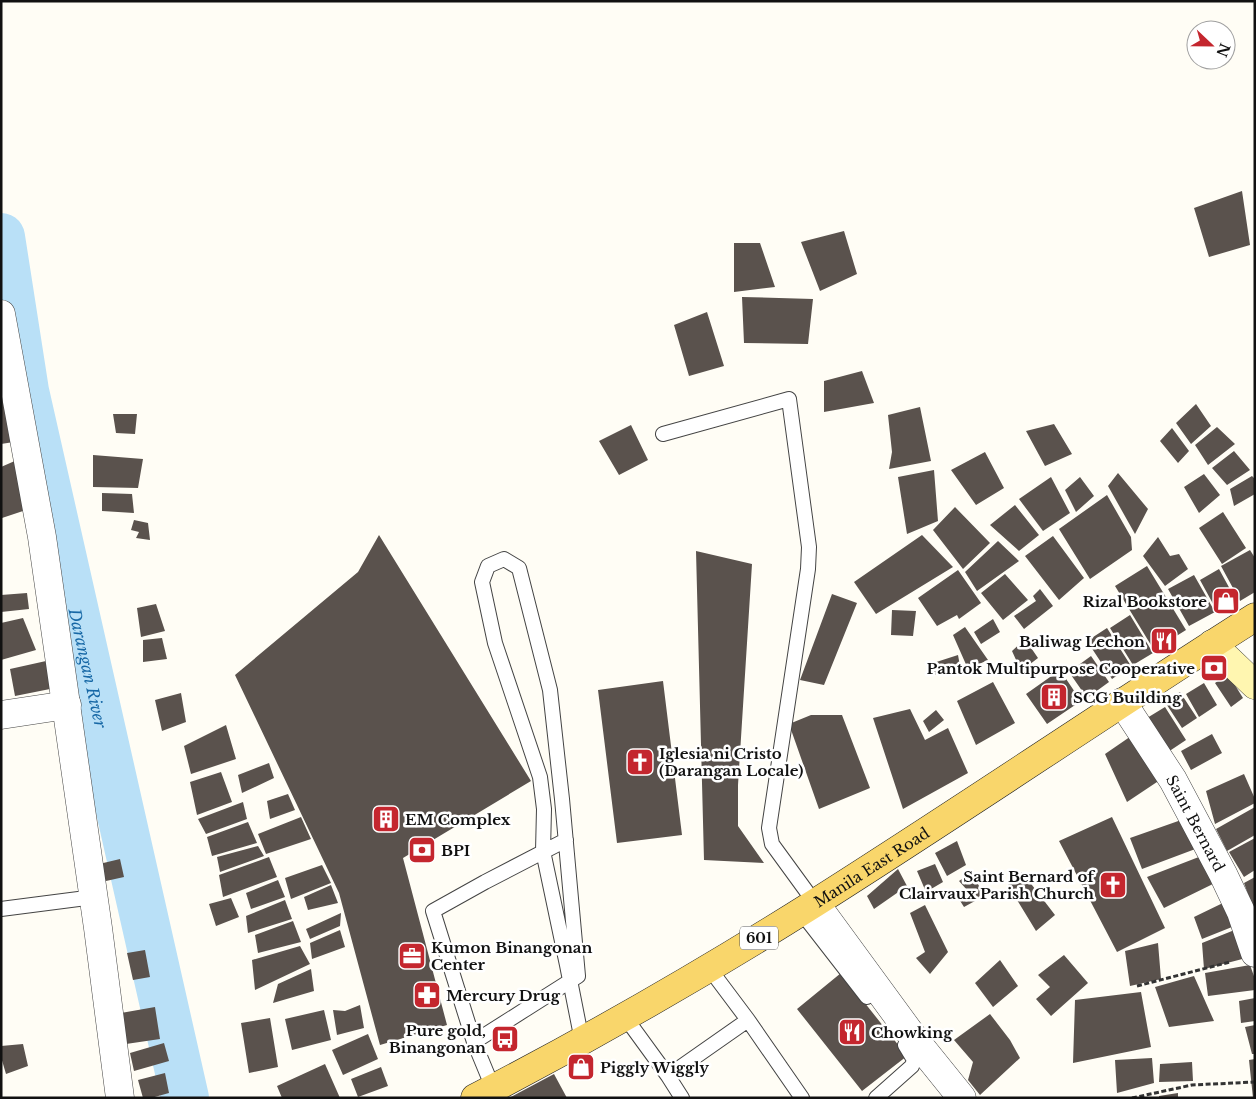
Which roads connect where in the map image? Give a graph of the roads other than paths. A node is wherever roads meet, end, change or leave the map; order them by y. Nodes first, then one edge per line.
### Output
1 (1, 314) edge
2 (663, 434) dead end
3 (1255, 617) edge
4 (1212, 644) junction
5 (1255, 685) edge
6 (1122, 702) junction
7 (67, 705) junction
8 (1, 715) edge
9 (566, 840) junction
10 (543, 851) junction
11 (94, 897) junction
12 (808, 907) junction
13 (1, 908) edge
14 (1246, 957) edge
15 (709, 968) junction
16 (570, 982) junction
17 (625, 1016) junction
18 (748, 1020) junction
19 (582, 1041) junction
20 (474, 1042) junction
21 (668, 1076) junction
22 (484, 1093) edge
23 (120, 1098) edge
24 (682, 1098) edge
25 (802, 1098) edge
26 (876, 1098) edge
27 (962, 1098) edge

1 - 7 street
2 - 12 lane
3 - 4 main road, Manila East Road / 601
4 - 5 street
4 - 6 main road, Manila East Road / 601
6 - 12 main road, Manila East Road / 601
6 - 14 street, Saint Bernard
7 - 8 street
7 - 11 street
9 - 10 lane
9 - 10 lane
9 - 16 lane
10 - 16 lane
10 - 20 lane
11 - 13 lane
11 - 23 street
12 - 15 main road, Manila East Road / 601
12 - 26 lane
12 - 27 street
15 - 17 main road, Manila East Road / 601
15 - 18 lane
16 - 19 lane
16 - 20 lane
17 - 19 main road, Manila East Road / 601
17 - 21 lane
18 - 21 lane
18 - 25 lane
19 - 22 main road, Manila East Road / 601
20 - 22 lane
21 - 24 lane

